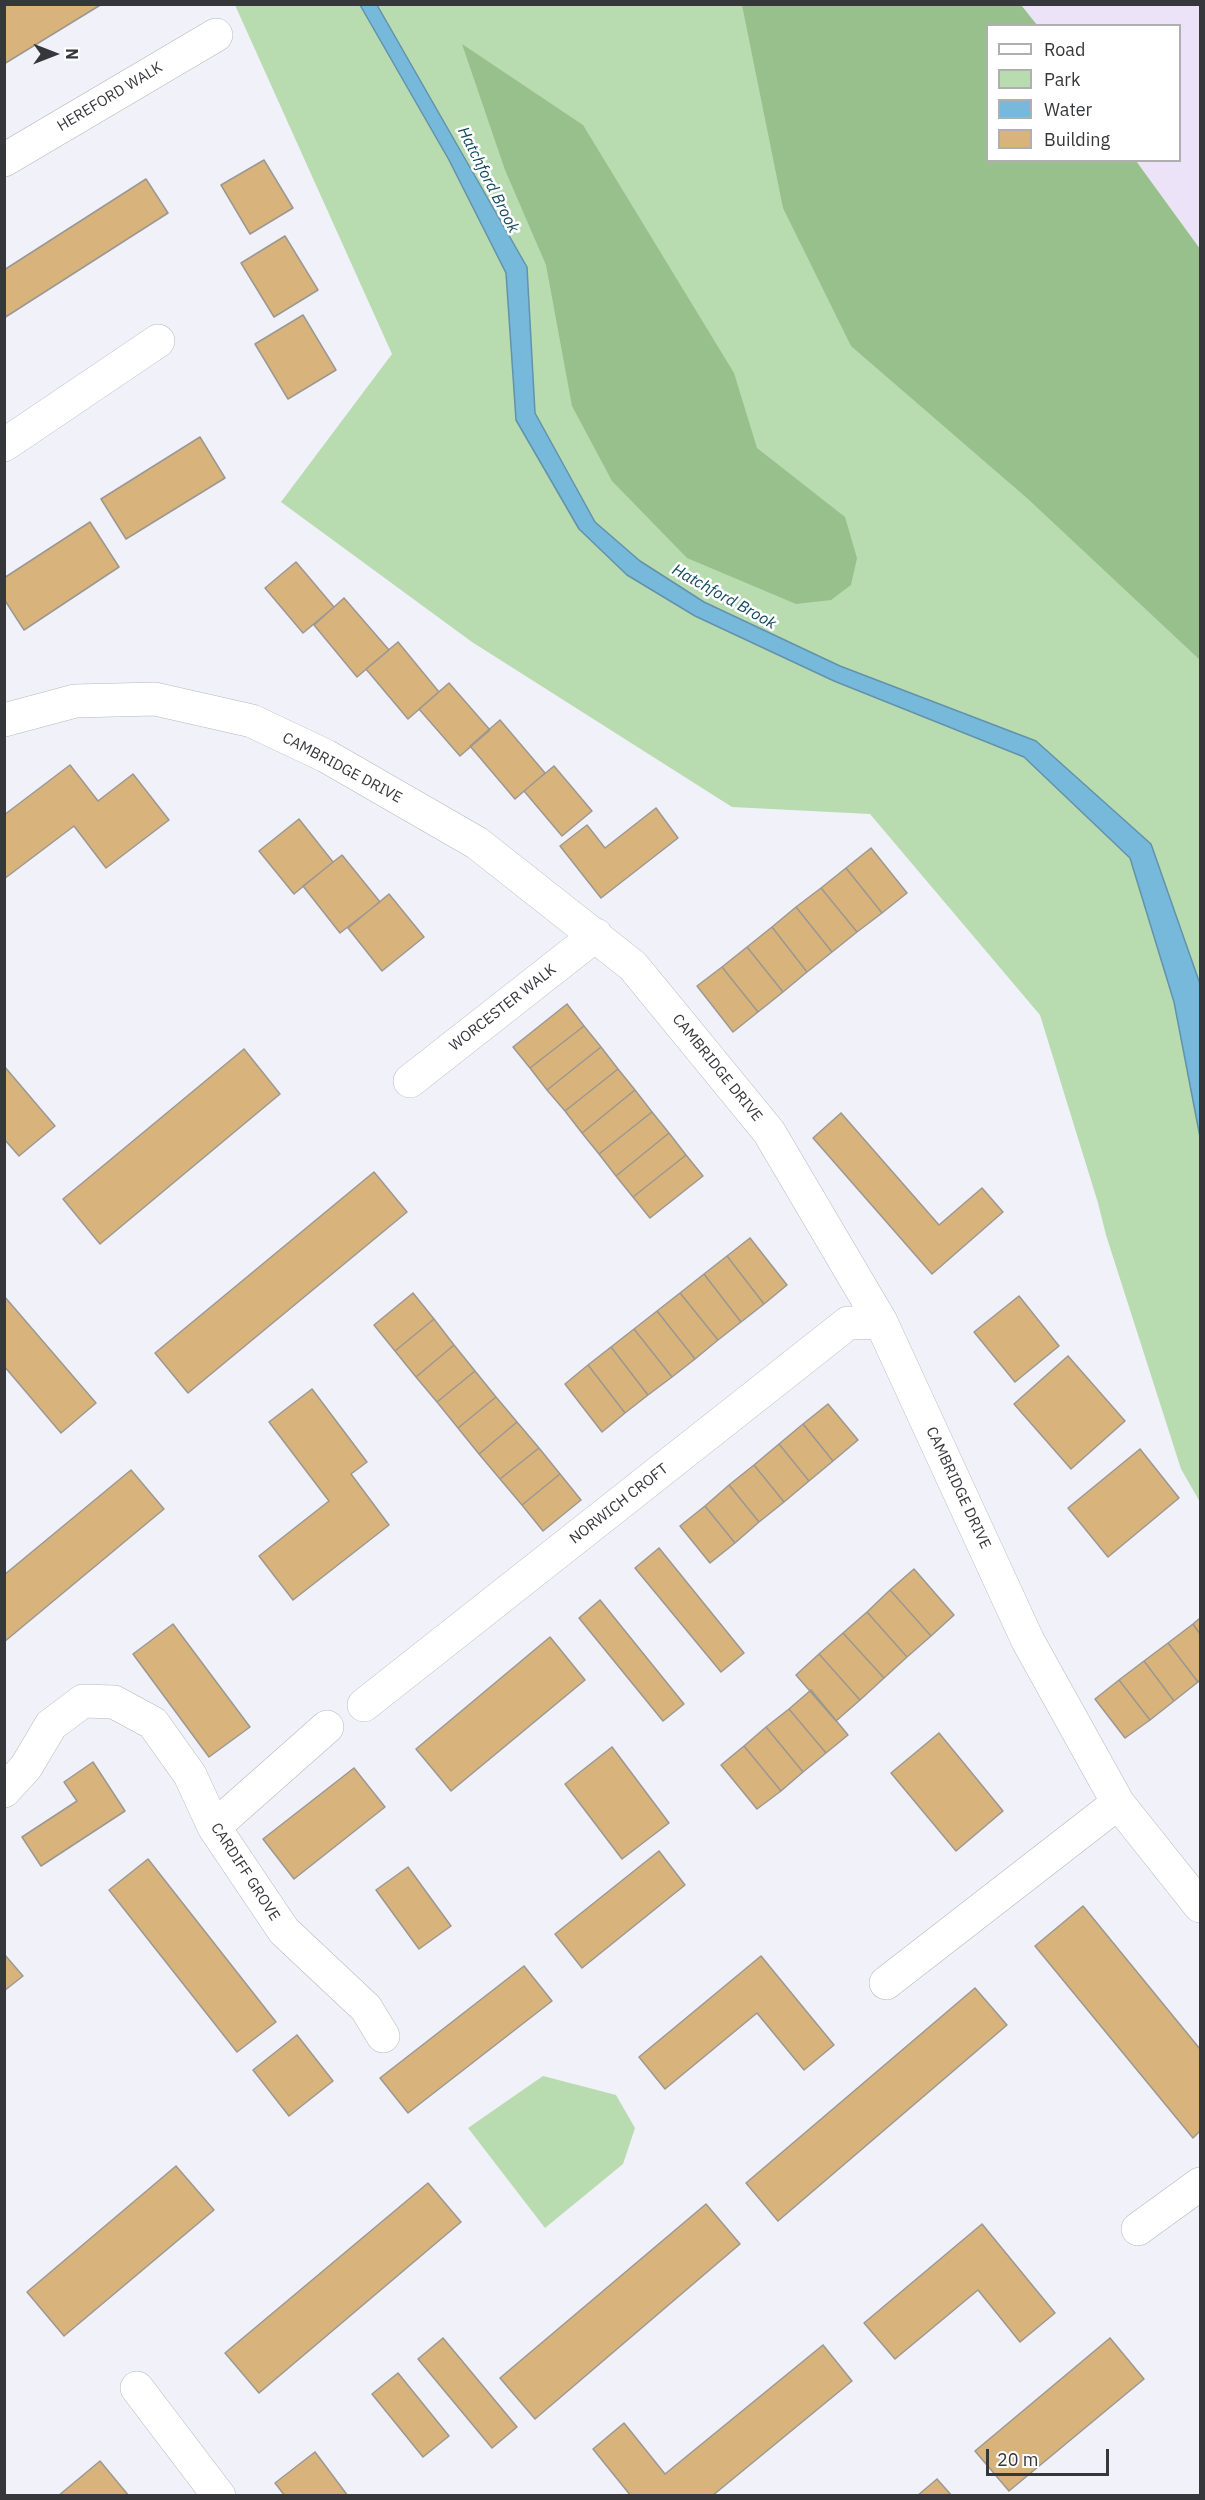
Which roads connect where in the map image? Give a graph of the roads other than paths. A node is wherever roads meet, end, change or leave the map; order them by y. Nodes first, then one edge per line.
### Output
1 (216, 35) dead end
2 (4, 160) edge
3 (158, 341) dead end
4 (4, 445) edge
5 (4, 720) edge
6 (596, 935) junction
7 (411, 1082) dead end
8 (881, 1322) junction
9 (364, 1705) dead end
10 (327, 1727) dead end
11 (4, 1791) edge
12 (1118, 1803) junction
13 (214, 1827) junction
14 (1200, 1906) edge
15 (885, 1983) dead end
16 (382, 2036) dead end
17 (1200, 2184) edge
18 (1138, 2229) dead end
19 (136, 2388) dead end
20 (219, 2496) edge

1 - 2 street, HEREFORD WALK
3 - 4 street
5 - 6 street, CAMBRIDGE DRIVE
6 - 7 street, WORCESTER WALK
6 - 8 street, CAMBRIDGE DRIVE
8 - 9 street, NORWICH CROFT
8 - 12 street, CAMBRIDGE DRIVE
10 - 13 street
11 - 13 street, CARDIFF GROVE
12 - 14 street, CAMBRIDGE DRIVE
12 - 15 street
13 - 16 street, CARDIFF GROVE
17 - 18 street
19 - 20 street

